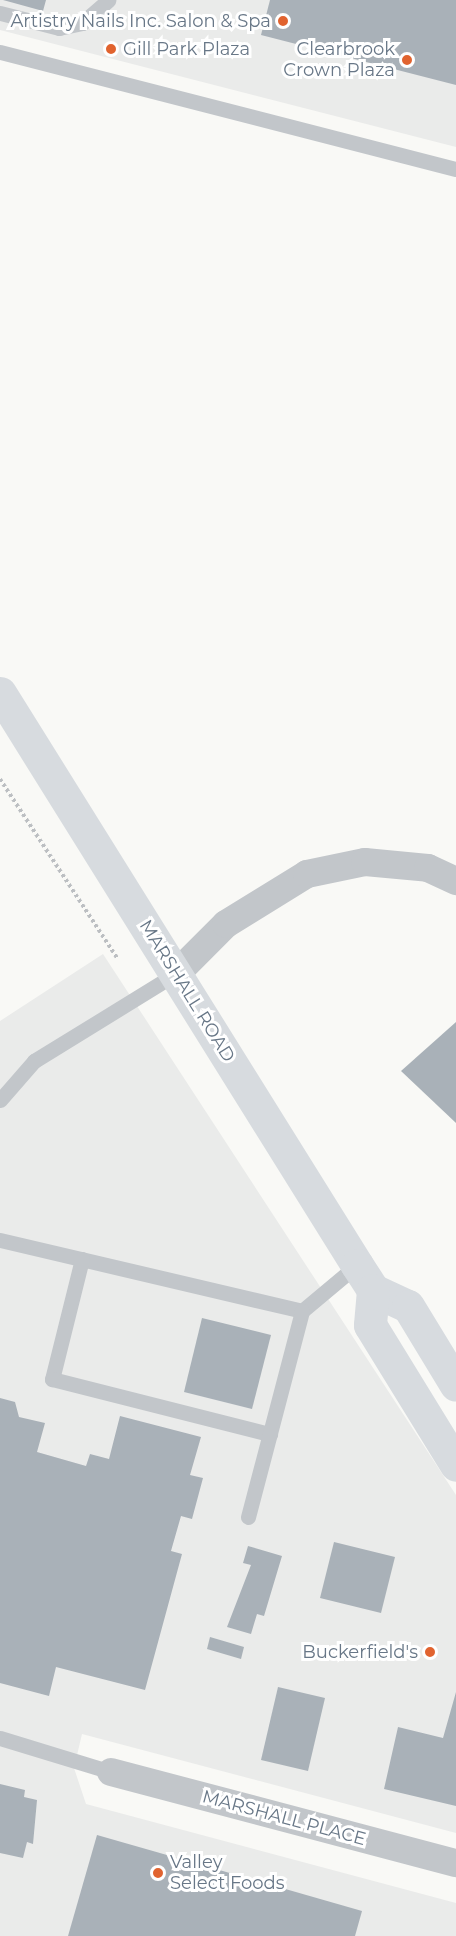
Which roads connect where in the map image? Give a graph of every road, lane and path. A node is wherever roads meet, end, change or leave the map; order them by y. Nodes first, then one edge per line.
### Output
1 (108, 0) edge
2 (0, 13) edge
3 (0, 52) edge
4 (456, 169) edge
5 (0, 693) edge
6 (0, 779) edge
7 (456, 881) edge
8 (118, 959) dead end
9 (177, 973) junction
10 (0, 1100) edge
11 (0, 1240) edge
12 (82, 1259) junction
13 (365, 1277) junction
14 (302, 1311) junction
15 (456, 1385) edge
16 (270, 1434) junction
17 (456, 1465) edge
18 (248, 1517) dead end
19 (0, 1738) edge
20 (111, 1772) joint
21 (456, 1863) edge

1 - 2 lane
3 - 4 lane
5 - 9 main road, MARSHALL ROAD
6 - 8 path
7 - 9 street
9 - 10 lane
9 - 13 main road, MARSHALL ROAD
11 - 12 lane
12 - 14 lane
12 - 16 lane
13 - 14 lane
13 - 15 main road
13 - 17 main road
14 - 16 lane
16 - 18 lane
19 - 20 lane
20 - 21 street, MARSHALL PLACE

